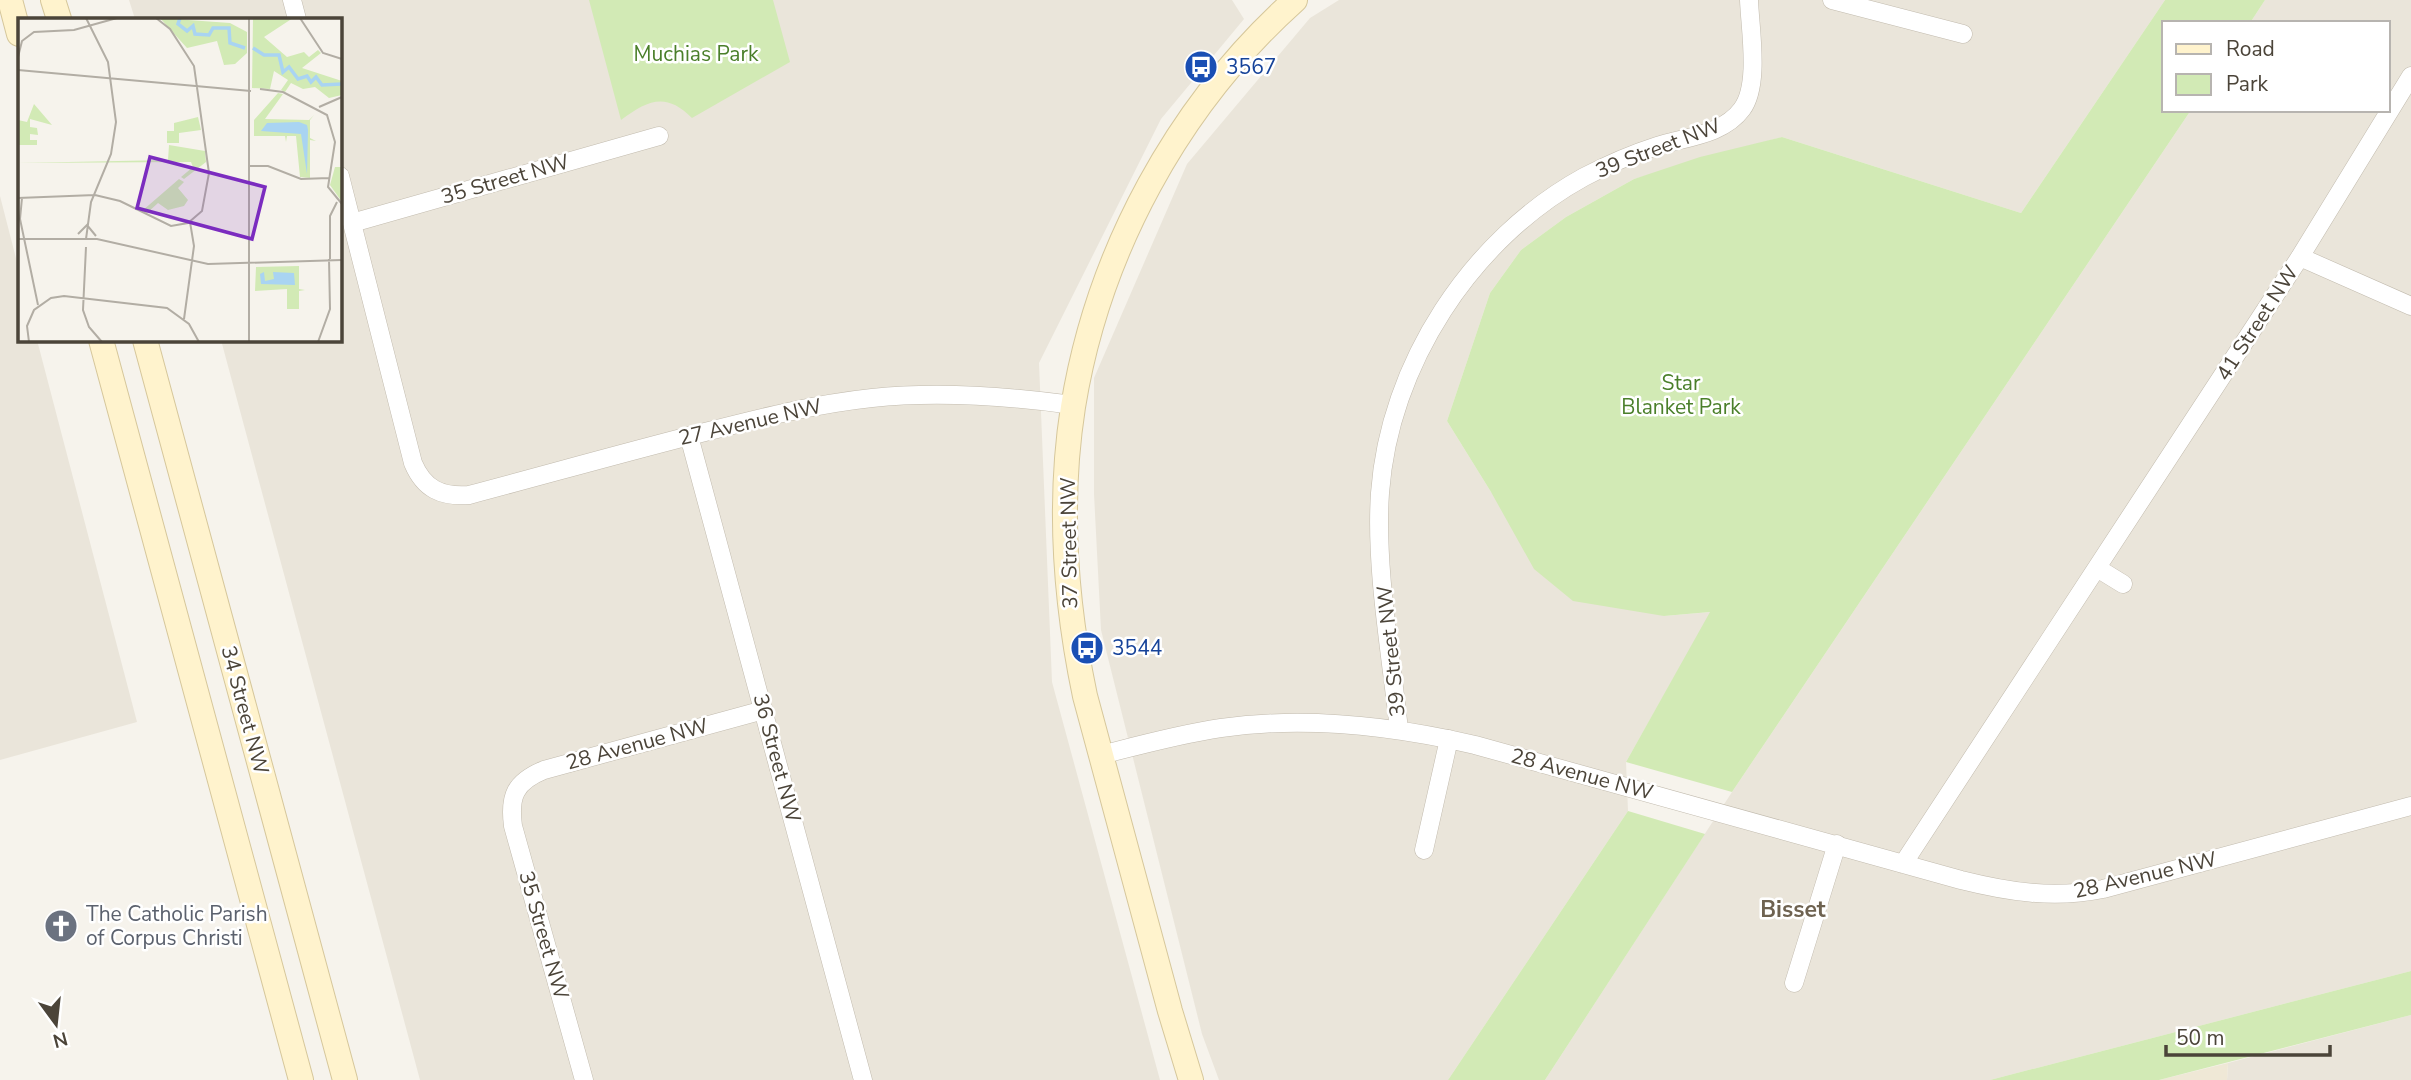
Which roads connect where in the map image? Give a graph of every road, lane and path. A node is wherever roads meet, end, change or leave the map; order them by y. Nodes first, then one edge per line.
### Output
1 (10, 0) edge
2 (54, 0) edge
3 (292, 0) edge
4 (1749, 0) edge
5 (1832, 0) edge
6 (1286, 3) edge
7 (59, 18) edge
8 (297, 18) edge
9 (18, 30) edge
10 (1963, 34) dead end
11 (2411, 76) edge
12 (2390, 110) edge
13 (2389, 112) edge
14 (659, 136) dead end
15 (341, 180) edge
16 (352, 223) junction
17 (2300, 257) junction
18 (2411, 306) edge
19 (101, 341) edge
20 (145, 341) edge
21 (1073, 405) junction
22 (689, 436) junction
23 (2097, 568) junction
24 (2123, 584) dead end
25 (764, 710) junction
26 (1399, 730) junction
27 (1449, 739) junction
28 (1101, 755) junction
29 (517, 789) joint
30 (2411, 806) edge
31 (1837, 844) junction
32 (1424, 850) dead end
33 (1903, 864) junction
34 (1794, 983) dead end
35 (301, 1080) edge
36 (345, 1080) edge
37 (584, 1080) edge
38 (863, 1080) edge
39 (1191, 1080) edge

1 - 9 main road
2 - 7 main road
3 - 8 street
4 - 26 street, 39 Street NW
5 - 10 street
6 - 21 main road, 37 Street NW
11 - 12 street, 41 Street NW
13 - 17 street, 41 Street NW
14 - 16 street, 35 Street NW
15 - 16 street
16 - 22 street, 27 Avenue NW
17 - 18 street
17 - 23 street, 41 Street NW
19 - 35 main road, 34 Street NW
20 - 36 main road, 34 Street NW
21 - 22 street, 27 Avenue NW
21 - 28 main road, 37 Street NW
22 - 25 street, 36 Street NW
23 - 24 street
23 - 33 street, 41 Street NW
25 - 29 street, 28 Avenue NW
25 - 38 street, 36 Street NW
26 - 27 street, 28 Avenue NW
26 - 28 street, 28 Avenue NW
27 - 31 street, 28 Avenue NW
27 - 32 street
28 - 39 main road, 37 Street NW
29 - 37 street, 35 Street NW
30 - 33 street, 28 Avenue NW
31 - 33 street, 28 Avenue NW
31 - 34 street

